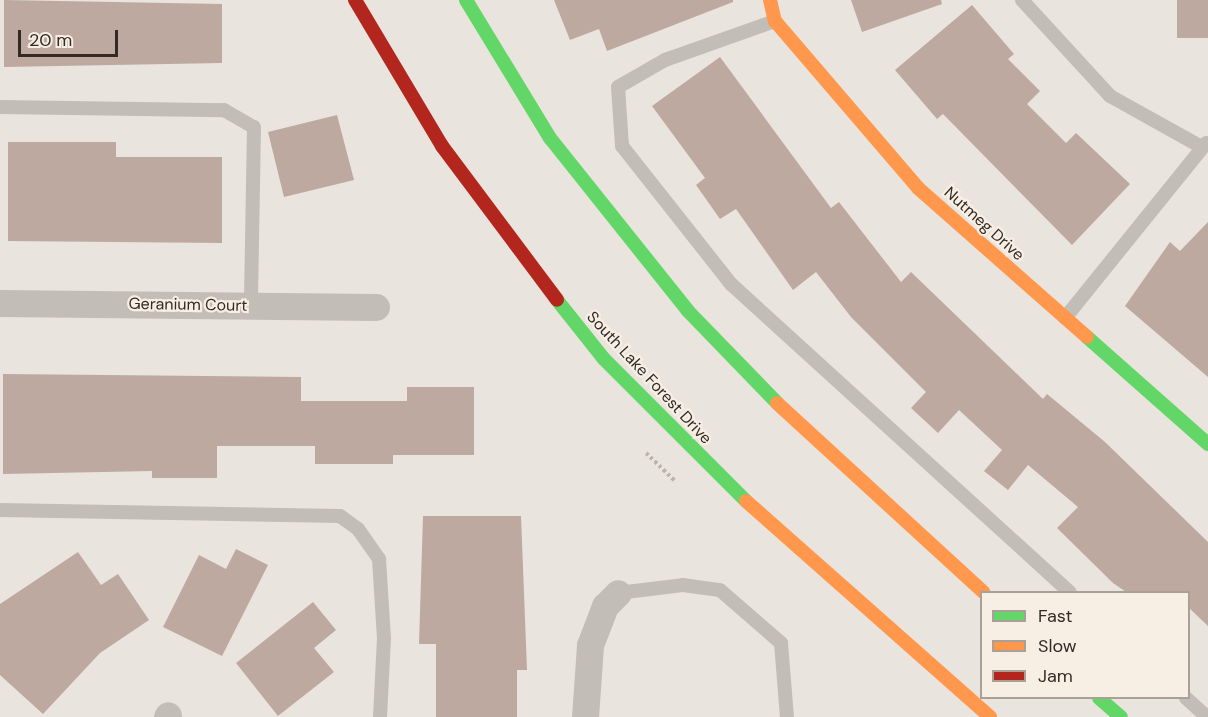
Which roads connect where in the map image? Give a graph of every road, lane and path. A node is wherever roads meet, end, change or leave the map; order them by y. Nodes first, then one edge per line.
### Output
1 (355, 0) edge
2 (466, 0) edge
3 (770, 0) edge
4 (1022, 0) edge
5 (775, 21) junction
6 (0, 107) edge
7 (1204, 144) edge
8 (0, 303) edge
9 (251, 306) junction
10 (376, 307) dead end
11 (1065, 318) junction
12 (1208, 444) edge
13 (0, 510) edge
14 (982, 591) edge
15 (1069, 591) edge
16 (618, 593) joint
17 (1100, 699) edge
18 (1187, 699) edge
19 (380, 717) edge
20 (585, 717) edge
21 (787, 717) edge
22 (990, 717) edge
23 (1121, 717) edge
24 (1207, 717) edge

1 - 22 main road, South Lake Forest Drive
2 - 14 main road
3 - 5 main road, Nutmeg Drive
4 - 7 lane
5 - 11 main road, Nutmeg Drive
5 - 15 lane
6 - 9 lane
7 - 11 lane
8 - 9 street, Geranium Court
9 - 10 street, Geranium Court
11 - 12 main road, Nutmeg Drive
13 - 19 lane
16 - 20 street
16 - 21 lane
17 - 23 main road
18 - 24 lane

